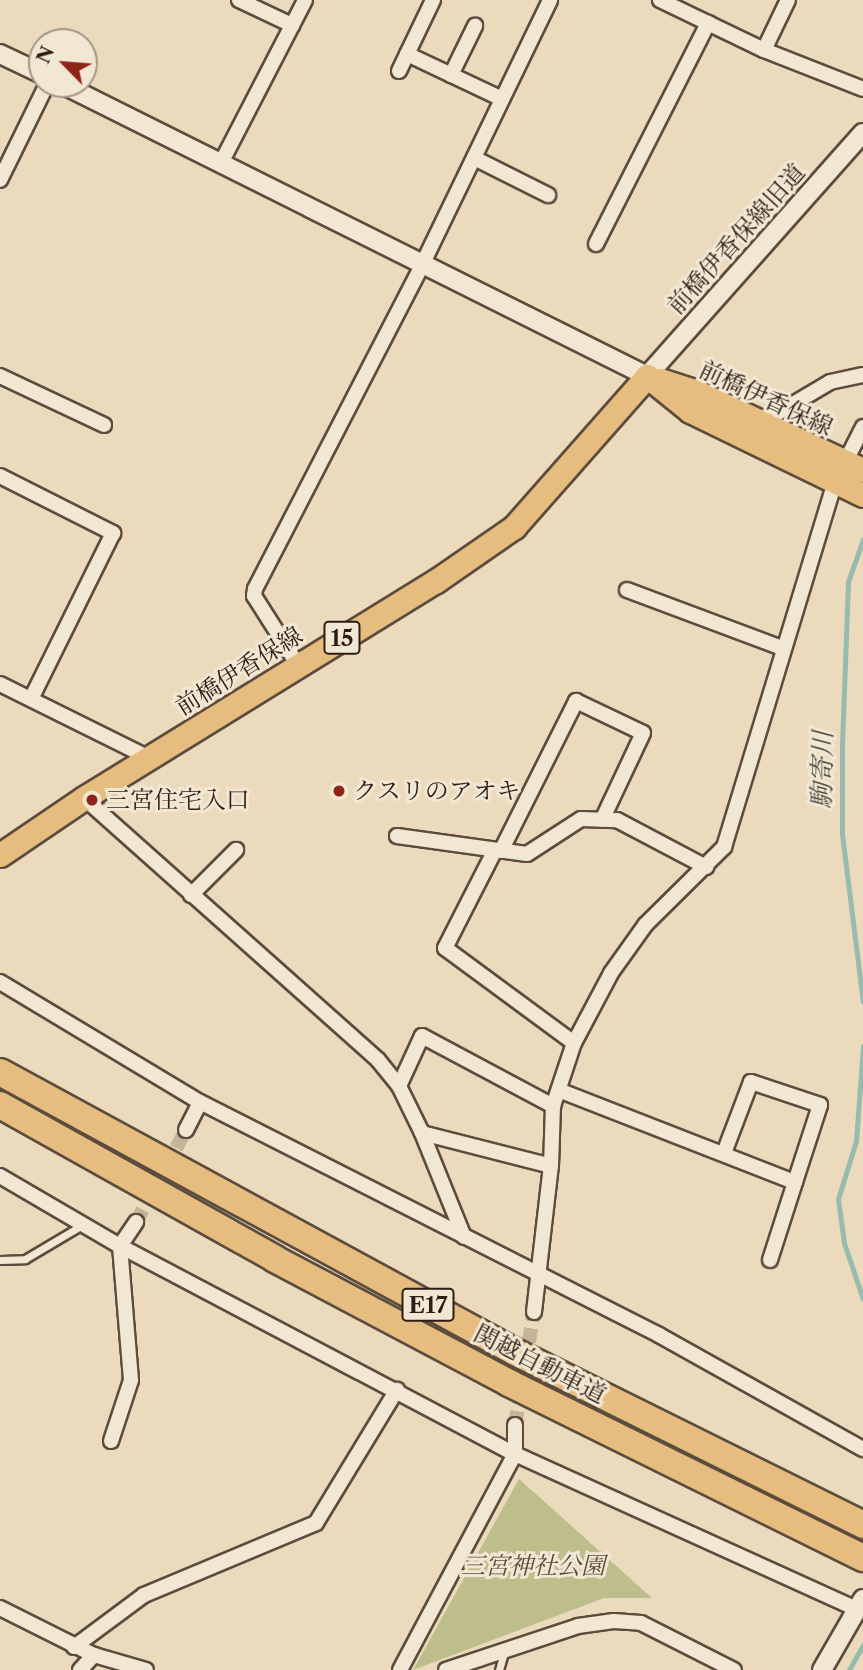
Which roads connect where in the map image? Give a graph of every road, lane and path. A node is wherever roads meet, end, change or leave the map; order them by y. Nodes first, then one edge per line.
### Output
1 (239, 0) edge
2 (305, 0) edge
3 (433, 0) edge
4 (550, 0) edge
5 (660, 0) edge
6 (788, 0) edge
7 (708, 23) junction
8 (292, 24) junction
9 (475, 26) dead end
10 (764, 50) junction
11 (0, 54) edge
12 (407, 54) junction
13 (28, 67) edge
14 (399, 71) dead end
15 (451, 75) junction
16 (863, 89) edge
17 (40, 98) edge
18 (90, 98) edge
19 (502, 99) junction
20 (863, 133) edge
21 (474, 158) junction
22 (221, 163) junction
23 (0, 180) edge
24 (548, 195) dead end
25 (596, 244) dead end
26 (423, 263) junction
27 (863, 375) edge
28 (0, 376) edge
29 (647, 376) junction
30 (761, 423) junction
31 (104, 425) dead end
32 (863, 427) edge
33 (847, 472) edge
34 (0, 476) edge
35 (863, 495) edge
36 (627, 590) dead end
37 (782, 648) junction
38 (298, 665) junction
39 (0, 684) edge
40 (31, 699) junction
41 (149, 758) junction
42 (85, 798) junction
43 (602, 820) junction
44 (397, 836) dead end
45 (236, 850) dead end
46 (498, 850) junction
47 (0, 855) edge
48 (706, 867) junction
49 (191, 895) junction
50 (0, 982) edge
51 (574, 1043) junction
52 (0, 1072) edge
53 (399, 1086) junction
54 (561, 1091) junction
55 (200, 1102) junction
56 (0, 1105) edge
57 (553, 1106) junction
58 (186, 1130) tunnel mouth
59 (422, 1133) junction
60 (724, 1153) junction
61 (551, 1166) junction
62 (0, 1176) edge
63 (795, 1182) junction
64 (136, 1223) tunnel mouth
65 (84, 1224) junction
66 (464, 1237) junction
67 (120, 1246) junction
68 (0, 1260) edge
69 (769, 1260) dead end
70 (540, 1277) junction
71 (534, 1312) tunnel mouth
72 (397, 1390) junction
73 (515, 1424) tunnel mouth
74 (111, 1441) dead end
75 (863, 1449) edge
76 (515, 1454) junction
77 (863, 1525) edge
78 (859, 1556) edge
79 (860, 1604) edge
80 (0, 1608) edge
81 (74, 1647) junction
82 (503, 1652) junction
83 (94, 1655) junction
84 (80, 1670) edge
85 (146, 1670) edge
86 (400, 1670) edge
87 (446, 1670) edge
88 (499, 1670) edge
89 (734, 1670) edge
90 (822, 1670) edge

1 - 8 street
2 - 8 street
3 - 12 street
4 - 19 street
5 - 7 street
6 - 10 street
7 - 10 street
7 - 25 street
8 - 22 street
9 - 15 street
10 - 16 street
11 - 13 street
12 - 14 street
12 - 15 street
15 - 19 street
17 - 23 street
18 - 22 street
19 - 21 street
20 - 29 street, 前橋伊香保線旧道
21 - 24 street
21 - 26 street
22 - 26 street
26 - 29 street
26 - 38 street
27 - 30 street
28 - 31 street
29 - 30 main road, 前橋伊香保線
29 - 33 main road, 前橋伊香保線
29 - 38 main road, 前橋伊香保線 / 15
30 - 33 main road, 前橋伊香保線
32 - 33 street
33 - 35 main road, 前橋伊香保線
33 - 37 street
34 - 40 street
36 - 37 street
37 - 48 street
38 - 41 main road, 前橋伊香保線 / 15
39 - 40 street
40 - 41 street
41 - 42 main road, 前橋伊香保線 / 15
42 - 47 main road, 前橋伊香保線 / 15
42 - 49 street
43 - 46 street
43 - 46 street
43 - 48 street
44 - 46 street
45 - 49 street
46 - 51 street
48 - 51 street
49 - 53 street
50 - 55 street
51 - 54 street
52 - 77 highway, 関越自動車道 / E17
53 - 57 street
53 - 59 street
54 - 57 street
54 - 60 street
55 - 58 street
55 - 66 street
56 - 78 highway, 関越自動車道 / E17
57 - 61 street
59 - 61 street
59 - 66 street
60 - 63 street
60 - 63 street
61 - 70 street
62 - 65 street
63 - 69 street
64 - 67 street
65 - 67 street
65 - 68 lane
66 - 70 street
67 - 72 street
67 - 74 street
70 - 71 street
70 - 75 street
72 - 76 street
72 - 81 street
73 - 76 street
76 - 79 street
76 - 86 street
79 - 90 street
80 - 81 street
81 - 83 street
82 - 87 street
82 - 88 lane
82 - 89 street
83 - 84 street
83 - 85 street

